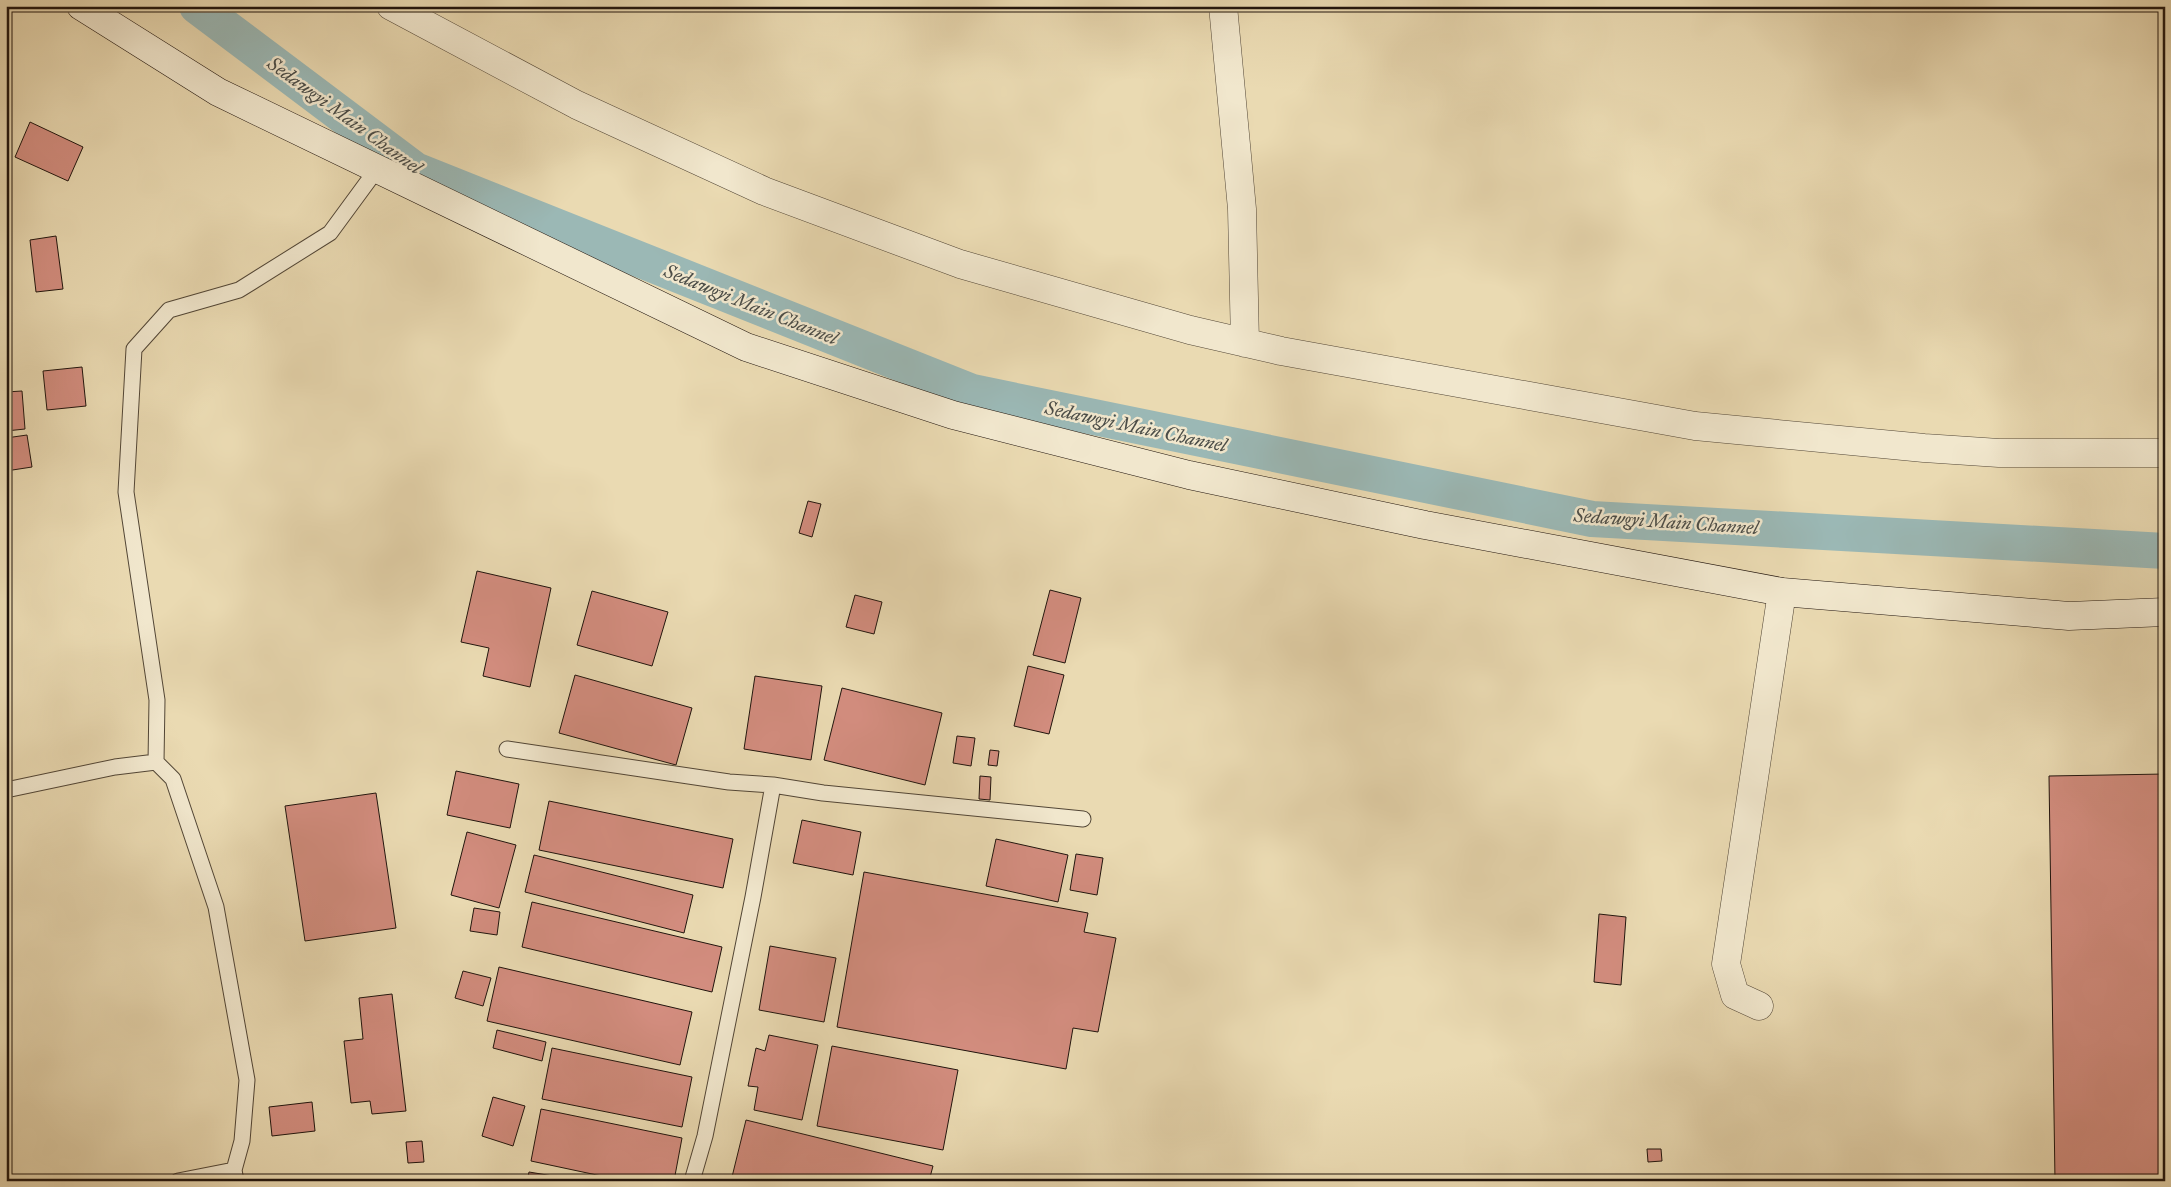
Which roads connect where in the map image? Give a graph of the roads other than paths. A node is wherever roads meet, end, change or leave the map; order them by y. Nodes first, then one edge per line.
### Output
1 (81, 6) edge
2 (391, 6) edge
3 (1223, 6) edge
4 (377, 169) junction
5 (1245, 343) junction
6 (2165, 453) edge
7 (1782, 592) junction
8 (2165, 612) edge
9 (507, 749) dead end
10 (156, 762) junction
11 (773, 785) junction
12 (6, 790) edge
13 (1083, 819) dead end
14 (1759, 1006) dead end
15 (235, 1175) edge
16 (178, 1181) edge
17 (692, 1181) edge

1 - 4 street
2 - 5 street
3 - 5 street
4 - 7 street
4 - 10 lane
5 - 6 street
7 - 8 street
7 - 14 street
9 - 11 lane
10 - 12 lane
10 - 15 lane
11 - 13 lane
11 - 17 lane
15 - 16 lane

